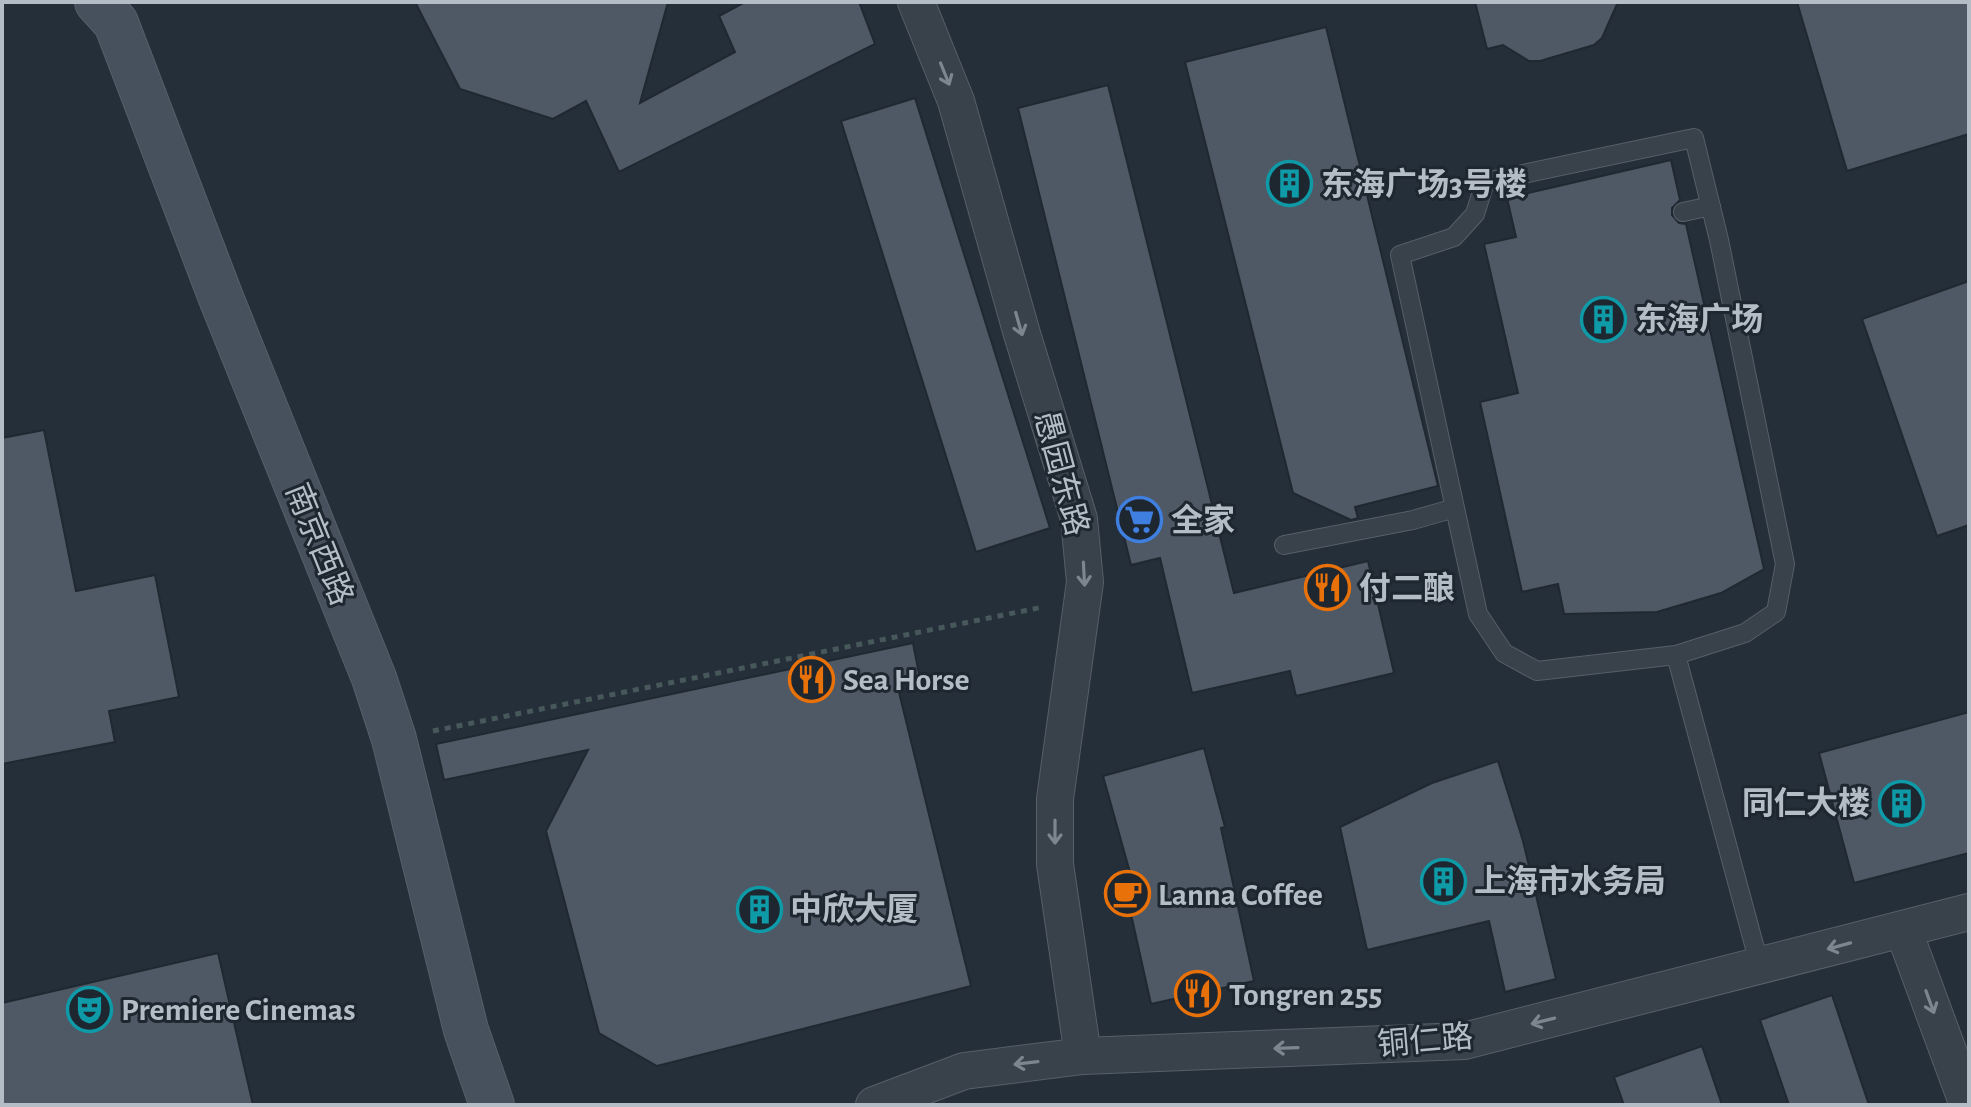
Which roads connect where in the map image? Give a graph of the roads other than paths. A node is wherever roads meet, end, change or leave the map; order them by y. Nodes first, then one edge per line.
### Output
1 (97, 2) edge
2 (916, 2) edge
3 (1711, 206) junction
4 (1683, 212) dead end
5 (1455, 508) junction
6 (1284, 545) dead end
7 (1676, 655) junction
8 (1969, 912) edge
9 (1903, 929) junction
10 (1760, 967) junction
11 (1083, 1056) junction
12 (492, 1105) edge
13 (874, 1105) edge
14 (1968, 1105) edge

1 - 12 main road, 南京西路
2 -> 11 street, 愚园东路
3 - 4 lane
3 - 5 lane
3 - 7 lane
5 - 6 lane
5 - 7 lane
7 - 10 lane
8 - 9 street, 铜仁路
9 -> 10 street, 铜仁路
9 -> 14 street
10 -> 11 street, 铜仁路
11 -> 13 street, 铜仁路

